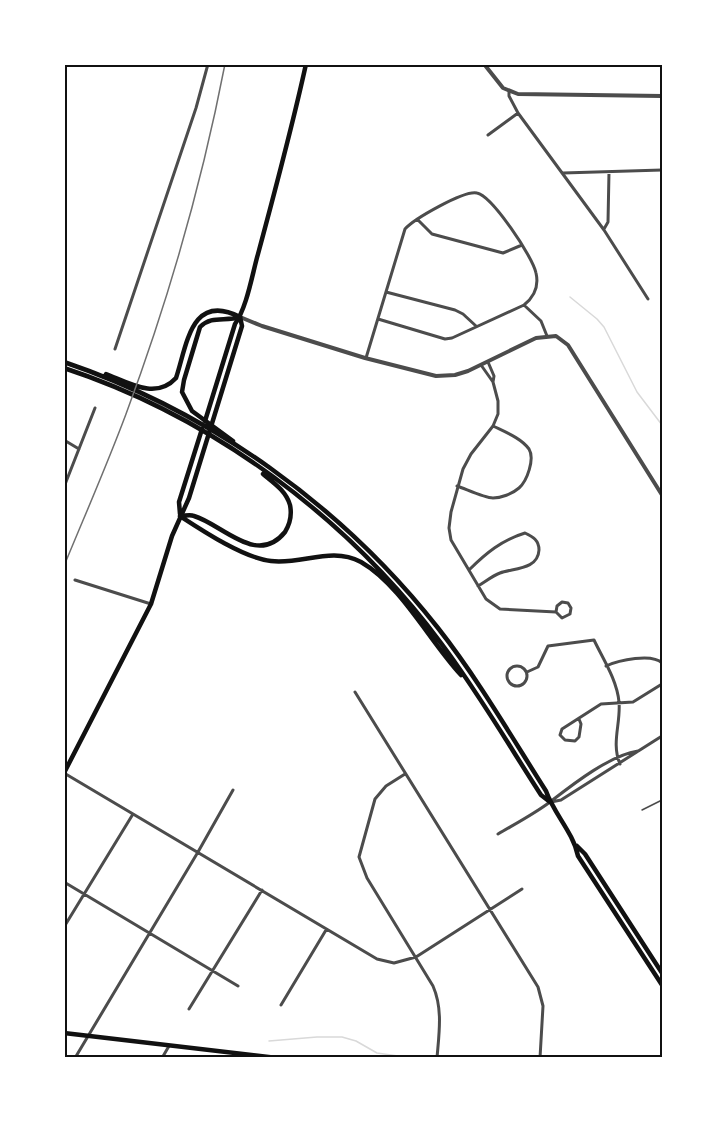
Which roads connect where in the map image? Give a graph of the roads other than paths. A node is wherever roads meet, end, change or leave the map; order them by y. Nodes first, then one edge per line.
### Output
1 (208, 64) edge
2 (306, 64) edge
3 (484, 64) edge
4 (509, 92) junction
5 (663, 96) edge
6 (518, 112) junction
7 (488, 135) dead end
8 (663, 170) edge
9 (609, 172) junction
10 (563, 173) junction
11 (417, 219) junction
12 (604, 230) junction
13 (522, 245) junction
14 (386, 292) junction
15 (648, 299) dead end
16 (524, 305) junction
17 (240, 317) junction
18 (378, 320) junction
19 (476, 326) junction
20 (547, 336) junction
21 (115, 349) dead end
22 (365, 358) junction
23 (66, 362) edge
24 (488, 362) junction
25 (481, 365) junction
26 (64, 368) edge
27 (493, 382) junction
28 (95, 408) dead end
29 (493, 426) junction
30 (64, 440) edge
31 (241, 448) junction
32 (79, 449) junction
33 (238, 454) junction
34 (457, 486) junction
35 (64, 487) edge
36 (663, 495) edge
37 (180, 516) junction
38 (469, 570) junction
39 (75, 580) dead end
40 (478, 586) junction
41 (151, 604) junction
42 (556, 612) junction
43 (663, 663) edge
44 (606, 666) junction
45 (527, 672) junction
46 (663, 684) edge
47 (472, 687) junction
48 (355, 692) dead end
49 (619, 703) junction
50 (579, 719) junction
51 (663, 736) edge
52 (638, 751) junction
53 (618, 758) junction
54 (621, 764) junction
55 (64, 773) edge
56 (406, 774) junction
57 (233, 790) dead end
58 (663, 800) edge
59 (550, 802) junction
60 (642, 810) dead end
61 (133, 814) junction
62 (498, 834) dead end
63 (576, 846) junction
64 (198, 852) junction
65 (64, 882) edge
66 (522, 889) dead end
67 (262, 890) junction
68 (85, 894) junction
69 (489, 910) junction
70 (64, 927) edge
71 (327, 930) junction
72 (149, 932) junction
73 (416, 957) junction
74 (213, 970) junction
75 (663, 973) edge
76 (663, 985) edge
77 (238, 986) dead end
78 (281, 1005) dead end
79 (189, 1009) dead end
80 (64, 1033) edge
81 (88, 1035) junction
82 (170, 1045) junction
83 (251, 1056) edge
84 (75, 1058) edge
85 (162, 1058) edge
86 (277, 1058) edge
87 (437, 1058) edge
88 (540, 1058) edge

1 - 21 street
2 - 17 main road
3 - 4 street
4 - 5 street
4 - 6 street
6 - 7 street
6 - 10 street
8 - 9 street
9 - 10 street
9 - 12 street
10 - 12 street
11 - 13 street
11 - 13 street
11 - 14 street
12 - 15 street
13 - 16 street
14 - 18 street
14 - 19 street
16 - 19 street
16 - 20 street
17 - 22 street
17 - 23 main road
17 - 31 main road
17 - 37 main road
17 - 37 main road
18 - 19 street
18 - 22 street
20 - 24 street
20 - 36 street
22 - 25 street
23 - 31 main road
24 - 25 street
24 - 27 street
25 - 27 street
26 - 33 main road
27 - 29 street
28 - 32 street
29 - 34 street
29 - 34 street
30 - 32 street
31 - 59 main road
32 - 35 street
33 - 37 main road
33 - 47 main road
34 - 38 street
37 - 41 main road
37 - 47 main road
38 - 40 street
38 - 40 street
39 - 41 street
40 - 42 street
41 - 55 main road
42 - 42 street
43 - 44 street
44 - 45 street
44 - 49 street
45 - 45 street
46 - 49 street
47 - 59 main road
48 - 56 street
49 - 50 street
49 - 53 street
50 - 50 street
51 - 52 street
52 - 53 street
52 - 54 street
53 - 54 street
53 - 59 street
54 - 59 street
55 - 61 street
56 - 69 street
56 - 73 street
57 - 64 street
58 - 60 lane
59 - 62 street
59 - 63 main road
61 - 64 street
61 - 68 street
63 - 75 main road
63 - 76 main road
64 - 67 street
64 - 72 street
65 - 68 street
66 - 69 street
67 - 71 street
67 - 74 street
68 - 70 street
68 - 72 street
69 - 73 street
69 - 88 street
71 - 73 street
71 - 78 street
72 - 74 street
72 - 81 street
73 - 87 street
74 - 77 street
74 - 79 street
80 - 81 main road
81 - 82 main road
81 - 84 street
82 - 83 main road
82 - 85 street
83 - 86 main road

